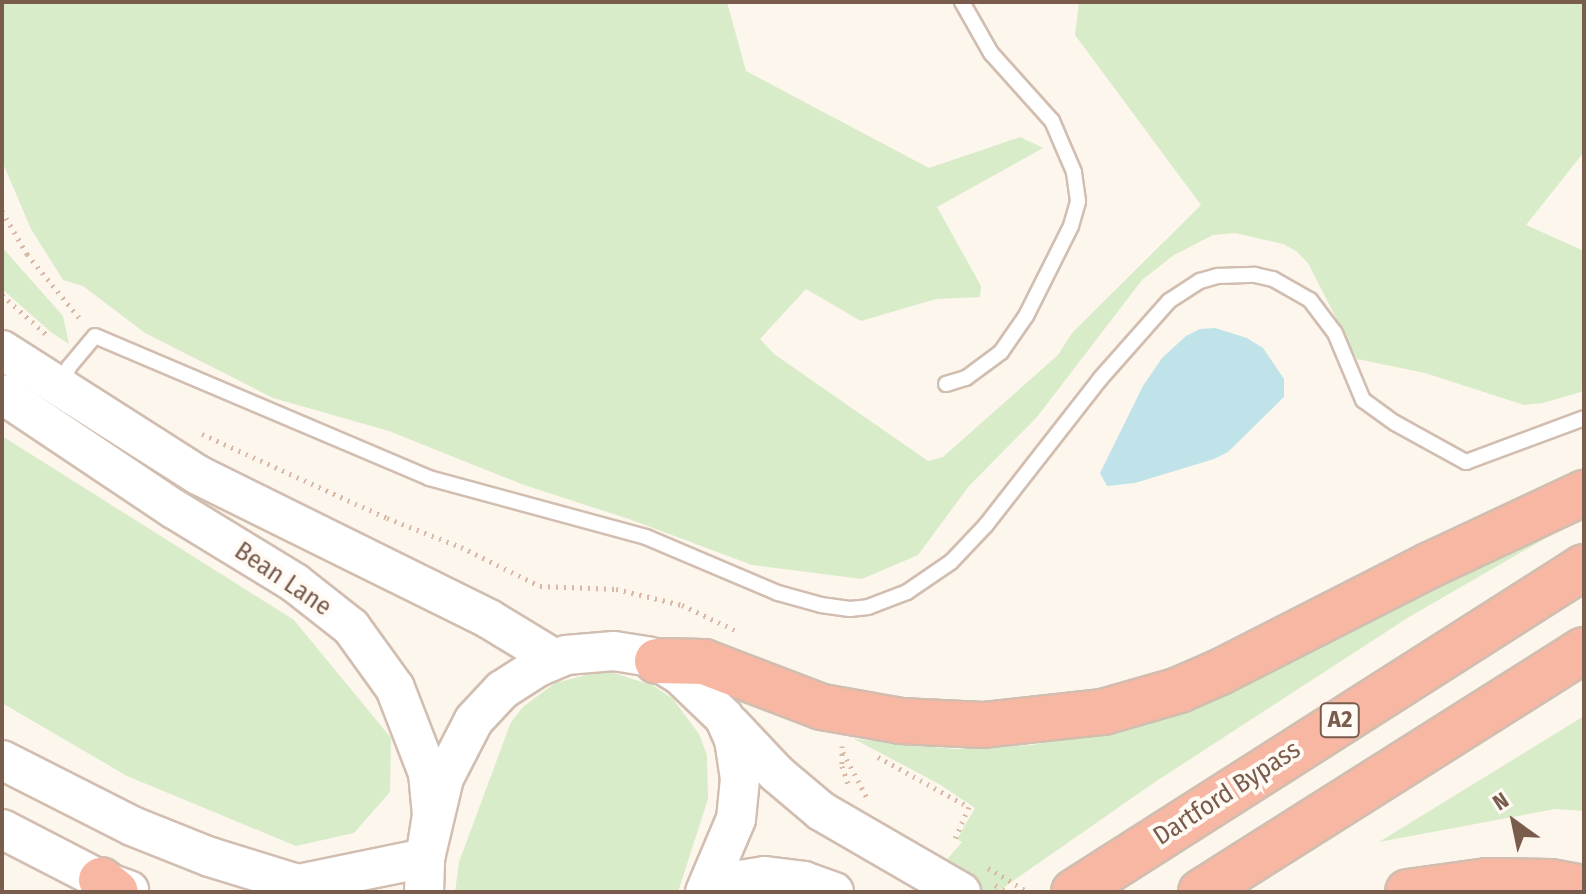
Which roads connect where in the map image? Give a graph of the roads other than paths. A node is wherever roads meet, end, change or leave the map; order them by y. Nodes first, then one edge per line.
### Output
1 (962, 2) edge
2 (2, 350) edge
3 (946, 384) dead end
4 (61, 389) junction
5 (2, 394) edge
6 (1584, 418) edge
7 (1584, 493) edge
8 (1584, 567) edge
9 (1584, 650) edge
10 (555, 659) junction
11 (657, 661) junction
12 (724, 717) junction
13 (2, 760) edge
14 (2, 829) edge
15 (424, 875) edge
16 (117, 888) edge
17 (1584, 888) edge
18 (705, 892) edge
19 (717, 892) edge
20 (834, 892) edge
21 (961, 892) edge
22 (1074, 892) edge
23 (1201, 892) edge
24 (1408, 892) edge

1 - 3 lane
2 - 4 main road, Bean Lane
4 - 6 lane
4 - 10 main road, Bean Lane
5 - 15 main road, Bean Lane
7 - 11 highway
8 - 22 highway, Dartford Bypass / A2
9 - 23 highway
10 - 11 main road
10 - 15 main road
11 - 12 main road
12 - 18 main road
12 - 21 main road
13 - 15 main road
14 - 16 main road
17 - 24 highway
19 - 20 main road

